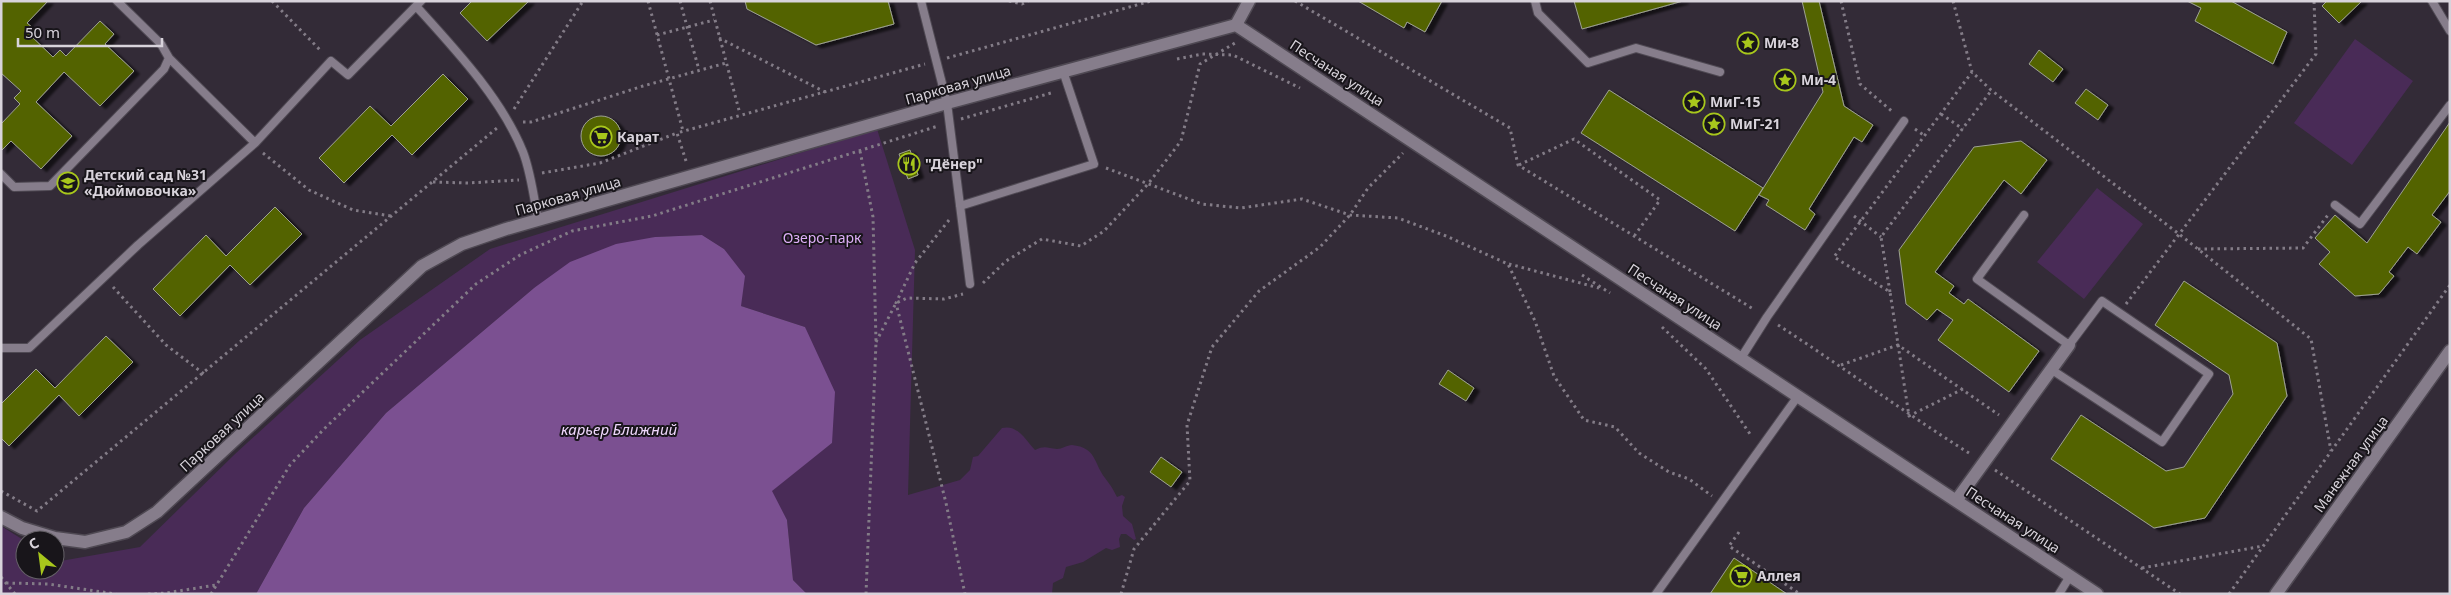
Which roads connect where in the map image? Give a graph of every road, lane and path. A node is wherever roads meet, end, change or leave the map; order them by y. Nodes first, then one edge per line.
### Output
1 (117, 1) edge
2 (272, 1) edge
3 (583, 1) edge
4 (648, 1) edge
5 (680, 1) edge
6 (710, 1) edge
7 (921, 1) edge
8 (1009, 1) edge
9 (1028, 1) edge
10 (1152, 1) edge
11 (1249, 1) edge
12 (1295, 1) edge
13 (1535, 1) edge
14 (1841, 1) edge
15 (1953, 1) edge
16 (2314, 1) edge
17 (2432, 1) edge
18 (419, 4) edge
19 (715, 20) junction
20 (1236, 25) junction
21 (687, 27) junction
22 (2450, 31) edge
23 (1250, 34) junction
24 (657, 35) junction
25 (720, 38) junction
26 (1216, 54) junction
27 (169, 58) junction
28 (1169, 60) dead end
29 (331, 61) junction
30 (936, 61) junction
31 (726, 63) junction
32 (699, 70) junction
33 (1063, 71) junction
34 (1720, 72) dead end
35 (1972, 72) junction
36 (669, 78) junction
37 (1068, 88) junction
38 (1991, 90) junction
39 (826, 92) junction
40 (1309, 93) dead end
41 (947, 103) junction
42 (2450, 105) edge
43 (740, 114) junction
44 (1941, 114) junction
45 (506, 121) junction
46 (1904, 121) joint
47 (950, 123) junction
48 (1963, 129) junction
49 (683, 131) junction
50 (677, 133) junction
51 (255, 143) junction
52 (1398, 148) dead end
53 (860, 151) junction
54 (1094, 164) junction
55 (1518, 165) junction
56 (1, 174) edge
57 (690, 176) junction
58 (529, 177) junction
59 (434, 182) junction
60 (1148, 184) junction
61 (2335, 205) joint
62 (960, 206) junction
63 (1844, 208) junction
64 (1350, 215) junction
65 (2024, 215) dead end
66 (392, 216) junction
67 (538, 220) junction
68 (1861, 221) junction
69 (2179, 234) junction
70 (1635, 236) junction
71 (1881, 237) junction
72 (2197, 249) junction
73 (1508, 264) junction
74 (1576, 270) dead end
75 (104, 277) junction
76 (2450, 285) edge
77 (969, 288) joint
78 (977, 290) dead end
79 (1604, 290) junction
80 (1890, 292) junction
81 (1611, 294) dead end
82 (896, 303) junction
83 (2120, 313) junction
84 (1766, 317) junction
85 (1684, 340) dead end
86 (876, 342) junction
87 (1898, 345) junction
88 (2070, 345) junction
89 (1, 348) edge
90 (2450, 351) edge
91 (1741, 358) junction
92 (1840, 365) junction
93 (2052, 370) junction
94 (204, 374) junction
95 (1963, 389) junction
96 (1798, 396) junction
97 (1909, 416) junction
98 (2007, 420) dead end
99 (1760, 449) junction
100 (2331, 451) junction
101 (1984, 463) junction
102 (1, 490) edge
103 (1956, 501) junction
104 (1722, 503) junction
105 (1, 517) edge
106 (1739, 532) dead end
107 (2263, 546) junction
108 (2142, 568) junction
109 (2070, 576) junction
110 (1, 577) edge
111 (6, 583) junction
112 (216, 585) junction
113 (15, 594) edge
114 (116, 594) edge
115 (148, 594) edge
116 (211, 594) edge
117 (866, 594) edge
118 (965, 594) edge
119 (1121, 594) edge
120 (1656, 594) edge
121 (1800, 594) edge
122 (2059, 594) edge
123 (2097, 594) edge
124 (2180, 594) edge
125 (2229, 594) edge
126 (2276, 594) edge

1 - 27 lane
2 - 29 path
3 - 45 path
4 - 24 path
5 - 21 path
6 - 19 path
7 - 30 lane
8 - 9 path
10 - 30 path
11 - 20 street
12 - 55 path
13 - 34 lane
14 - 46 path
15 - 35 path
16 - 69 path
17 - 22 lane
18 - 29 lane
18 - 45 lane
19 - 21 path
19 - 25 path
20 - 23 street, Песчаная улица
20 - 33 street, Парковая улица
21 - 24 path
21 - 32 path
23 - 26 path
23 - 91 street, Песчаная улица
24 - 36 path
25 - 31 path
25 - 39 path
26 - 28 path
26 - 40 path
26 - 60 path
27 - 51 lane
27 - 56 lane
29 - 51 lane
30 - 39 path
30 - 41 lane
31 - 32 path
31 - 43 path
32 - 36 path
33 - 37 lane
33 - 41 street, Парковая улица
35 - 38 path
35 - 44 path
36 - 45 path
36 - 49 path
37 - 47 path
37 - 54 lane
38 - 48 path
38 - 69 path
39 - 43 path
41 - 47 lane
41 - 57 street, Парковая улица
42 - 61 lane
43 - 49 path
44 - 48 path
44 - 68 path
45 - 58 lane
45 - 59 path
46 - 63 lane
47 - 53 path
47 - 62 lane
48 - 71 path
49 - 50 path
50 - 57 path
50 - 58 path
51 - 66 path
51 - 75 lane
52 - 64 path
53 - 86 path
53 - 112 path
54 - 60 path
54 - 62 lane
55 - 70 path
55 - 70 path
57 - 67 street, Парковая улица
58 - 59 path
58 - 67 lane
59 - 66 path
60 - 64 path
60 - 78 path
61 - 72 path
62 - 77 lane
62 - 82 path
63 - 68 path
63 - 84 lane
64 - 73 path
64 - 119 path
65 - 88 lane
66 - 94 path
67 - 105 street, Парковая улица
68 - 71 path
68 - 80 path
69 - 72 path
69 - 83 path
70 - 84 path
71 - 80 path
72 - 100 path
73 - 79 path
73 - 104 path
74 - 79 path
75 - 89 lane
75 - 94 path
76 - 100 path
77 - 82 path
79 - 81 path
80 - 87 path
82 - 86 path
82 - 118 path
83 - 88 lane
83 - 93 lane
84 - 91 lane
84 - 92 path
85 - 99 path
86 - 117 path
87 - 92 path
87 - 95 path
87 - 97 path
88 - 93 street
90 - 126 street, Манежная улица
91 - 96 street, Песчаная улица
92 - 97 path
93 - 101 street
94 - 102 path
95 - 97 path
95 - 98 path
96 - 99 lane
96 - 103 street, Песчаная улица
97 - 101 path
99 - 104 lane
100 - 107 path
101 - 103 street
101 - 108 path
103 - 109 street, Песчаная улица
104 - 120 lane
106 - 121 path
107 - 108 path
107 - 125 path
108 - 124 path
109 - 122 lane
109 - 123 street, Песчаная улица
110 - 111 path
111 - 113 path
111 - 114 path
112 - 115 path
112 - 116 path

